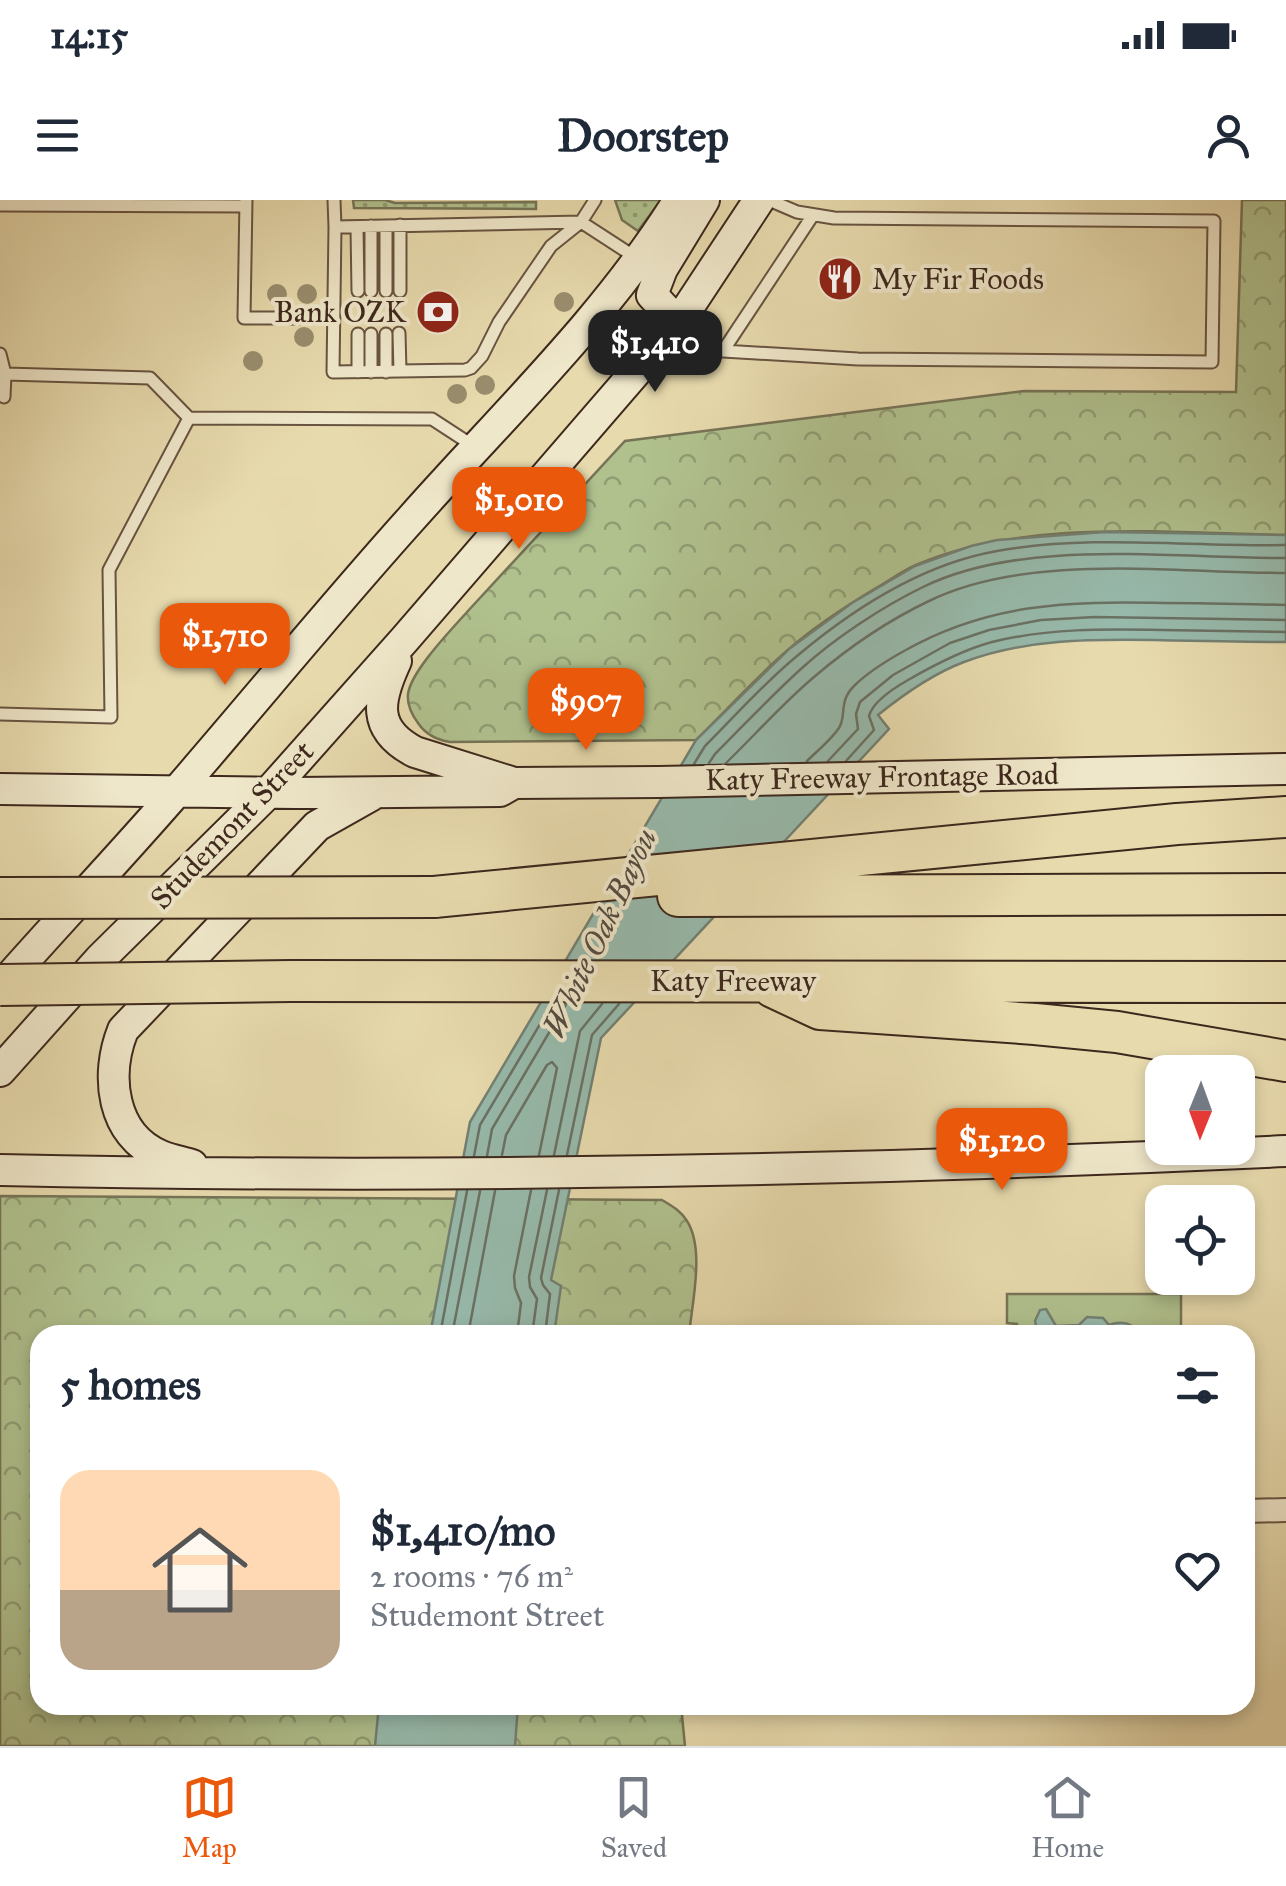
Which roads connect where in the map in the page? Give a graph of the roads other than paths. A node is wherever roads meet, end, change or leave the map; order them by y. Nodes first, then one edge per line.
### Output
1 (334, 200) edge
2 (596, 200) edge
3 (679, 200) edge
4 (704, 200) edge
5 (759, 200) edge
6 (770, 200) edge
7 (224, 203) edge
8 (246, 203) edge
9 (0, 204) edge
10 (813, 215) junction
11 (581, 222) junction
12 (364, 226) junction
13 (393, 226) junction
14 (334, 227) junction
15 (640, 261) junction
16 (365, 291) dead end
17 (393, 291) dead end
18 (334, 318) junction
19 (678, 324) junction
20 (364, 334) dead end
21 (393, 334) dead end
22 (723, 351) junction
23 (0, 354) edge
24 (365, 372) junction
25 (393, 372) junction
26 (5, 374) junction
27 (4, 397) dead end
28 (190, 418) junction
29 (474, 447) junction
30 (405, 639) junction
31 (0, 714) edge
32 (1286, 769) edge
33 (514, 783) junction
34 (0, 789) edge
35 (178, 790) junction
36 (379, 792) junction
37 (268, 793) junction
38 (1286, 817) edge
39 (1286, 894) edge
40 (434, 897) junction
41 (0, 898) edge
42 (760, 981) junction
43 (1286, 982) edge
44 (0, 987) edge
45 (1286, 1061) edge
46 (0, 1071) edge
47 (1286, 1152) edge
48 (0, 1170) edge
49 (228, 1175) junction
50 (1255, 1510) edge
51 (1286, 1510) edge

1 - 14 lane
2 - 11 lane
3 - 15 main road, Studemont Street
4 - 19 main road
5 - 19 main road, Studemont Street
6 - 10 lane
7 - 8 lane
7 - 9 lane
8 - 18 lane
10 - 22 lane
10 - 22 lane
11 - 13 lane
11 - 15 lane
11 - 25 lane
12 - 13 lane
12 - 14 lane
12 - 16 lane
13 - 17 lane
14 - 18 lane
15 - 29 main road, Studemont Street
18 - 24 lane
19 - 22 lane
19 - 30 main road, Studemont Street
20 - 24 lane
21 - 25 lane
23 - 26 lane
24 - 25 lane
26 - 27 lane
26 - 28 lane
28 - 29 lane
28 - 31 lane
29 - 35 main road, Studemont Street
30 - 33 main road
30 - 37 main road, Studemont Street
32 - 33 main road, Katy Freeway Frontage Road
33 - 36 main road, Katy Freeway Frontage Road
34 - 35 main road, Katy Freeway Frontage Road
35 - 37 main road, Katy Freeway Frontage Road
35 - 44 main road, Studemont Street
36 - 37 main road, Katy Freeway Frontage Road
36 - 49 main road
37 - 46 main road, Studemont Street
38 - 40 highway
39 - 40 highway
40 - 41 highway, bridge
42 - 43 highway, Katy Freeway
42 - 44 highway, Katy Freeway, bridge
42 - 45 highway
47 - 49 main road
48 - 49 main road
50 - 51 street

